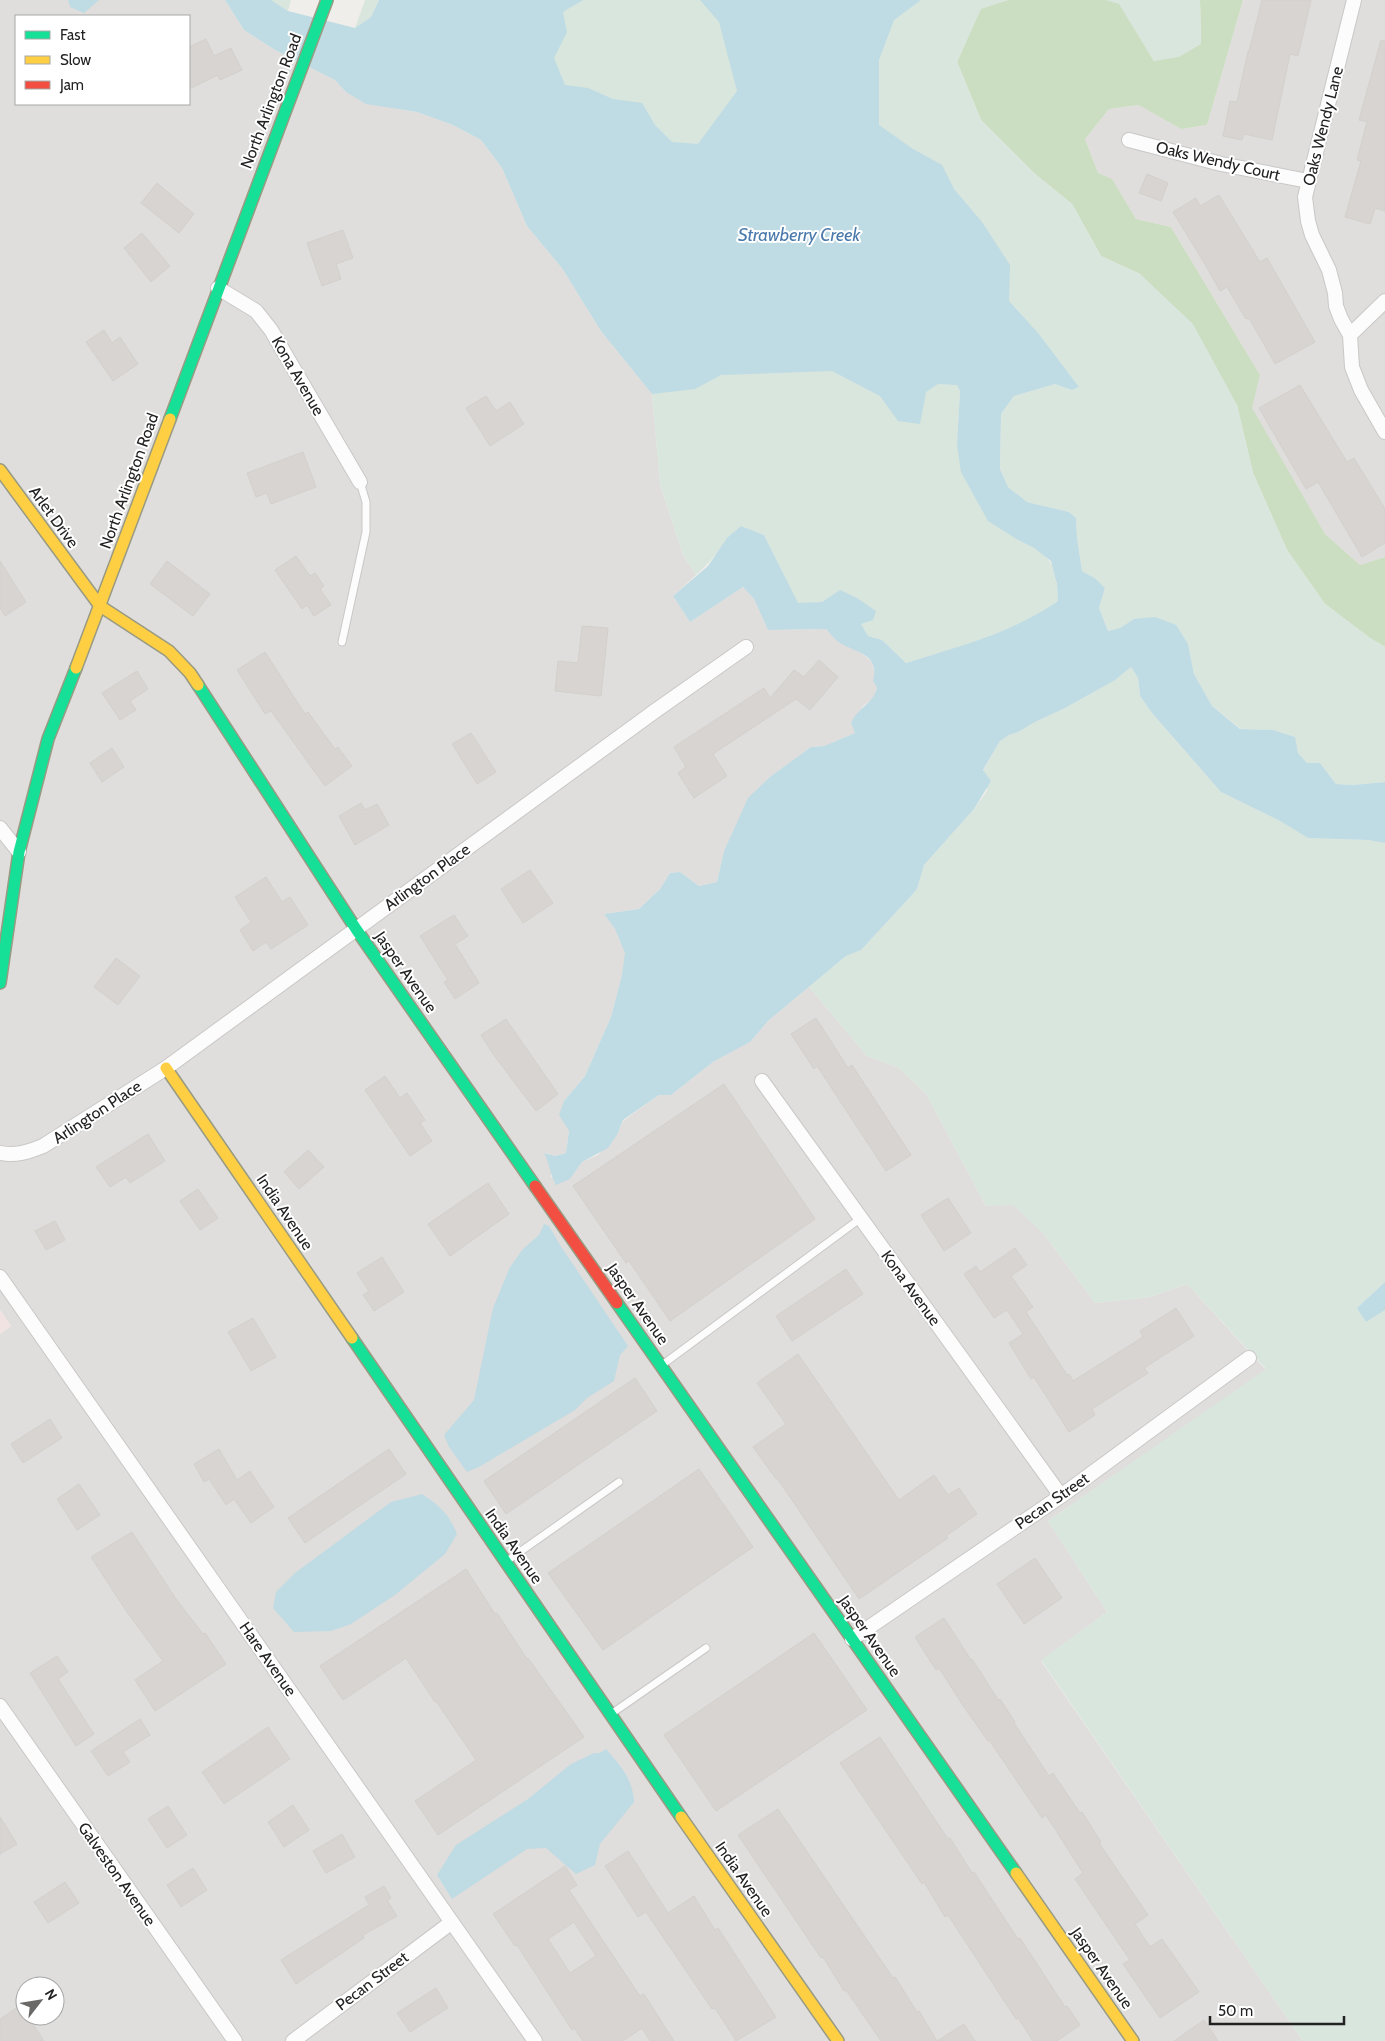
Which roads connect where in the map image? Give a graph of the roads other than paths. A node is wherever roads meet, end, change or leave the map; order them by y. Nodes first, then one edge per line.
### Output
1 (1354, 0) edge
2 (326, 4) edge
3 (1129, 140) dead end
4 (1308, 181) junction
5 (218, 288) junction
6 (1385, 300) edge
7 (1350, 335) junction
8 (1385, 432) edge
9 (0, 470) edge
10 (360, 482) joint
11 (100, 606) junction
12 (342, 642) dead end
13 (746, 648) dead end
14 (0, 828) edge
15 (18, 852) junction
16 (356, 929) junction
17 (1, 964) edge
18 (0, 983) edge
19 (166, 1068) junction
20 (762, 1081) dead end
21 (0, 1152) edge
22 (861, 1218) junction
23 (0, 1277) edge
24 (1249, 1358) dead end
25 (661, 1365) junction
26 (619, 1482) dead end
27 (1061, 1496) junction
28 (506, 1562) junction
29 (852, 1639) junction
30 (706, 1648) dead end
31 (0, 1706) edge
32 (610, 1714) junction
33 (452, 1922) junction
34 (234, 2041) edge
35 (293, 2041) edge
36 (535, 2041) edge
37 (838, 2041) edge
38 (1133, 2041) edge

1 - 4 street, Oaks Wendy Lane
2 - 5 street, North Arlington Road
3 - 4 street, Oaks Wendy Court
4 - 7 street, Oaks Wendy Lane
5 - 10 street, Kona Avenue
5 - 11 street, North Arlington Road
6 - 7 street
7 - 8 street
9 - 11 street, Arlet Drive
10 - 12 lane
11 - 15 street, North Arlington Road
11 - 16 street, Jasper Avenue
13 - 16 street, Arlington Place
14 - 15 street
15 - 17 street, North Arlington Road
16 - 19 street, Arlington Place
16 - 25 street, Jasper Avenue
17 - 18 street, North Arlington Road
19 - 21 street, Arlington Place
19 - 28 street, India Avenue
20 - 22 street, Kona Avenue
22 - 25 lane
22 - 27 street, Kona Avenue
23 - 33 street, Hare Avenue
24 - 27 street, Pecan Street
25 - 29 street, Jasper Avenue
26 - 28 lane
27 - 29 street, Pecan Street
28 - 32 street, India Avenue
29 - 38 street, Jasper Avenue
30 - 32 lane
31 - 34 street, Galveston Avenue
32 - 37 street, India Avenue
33 - 35 street, Pecan Street
33 - 36 street, Hare Avenue

